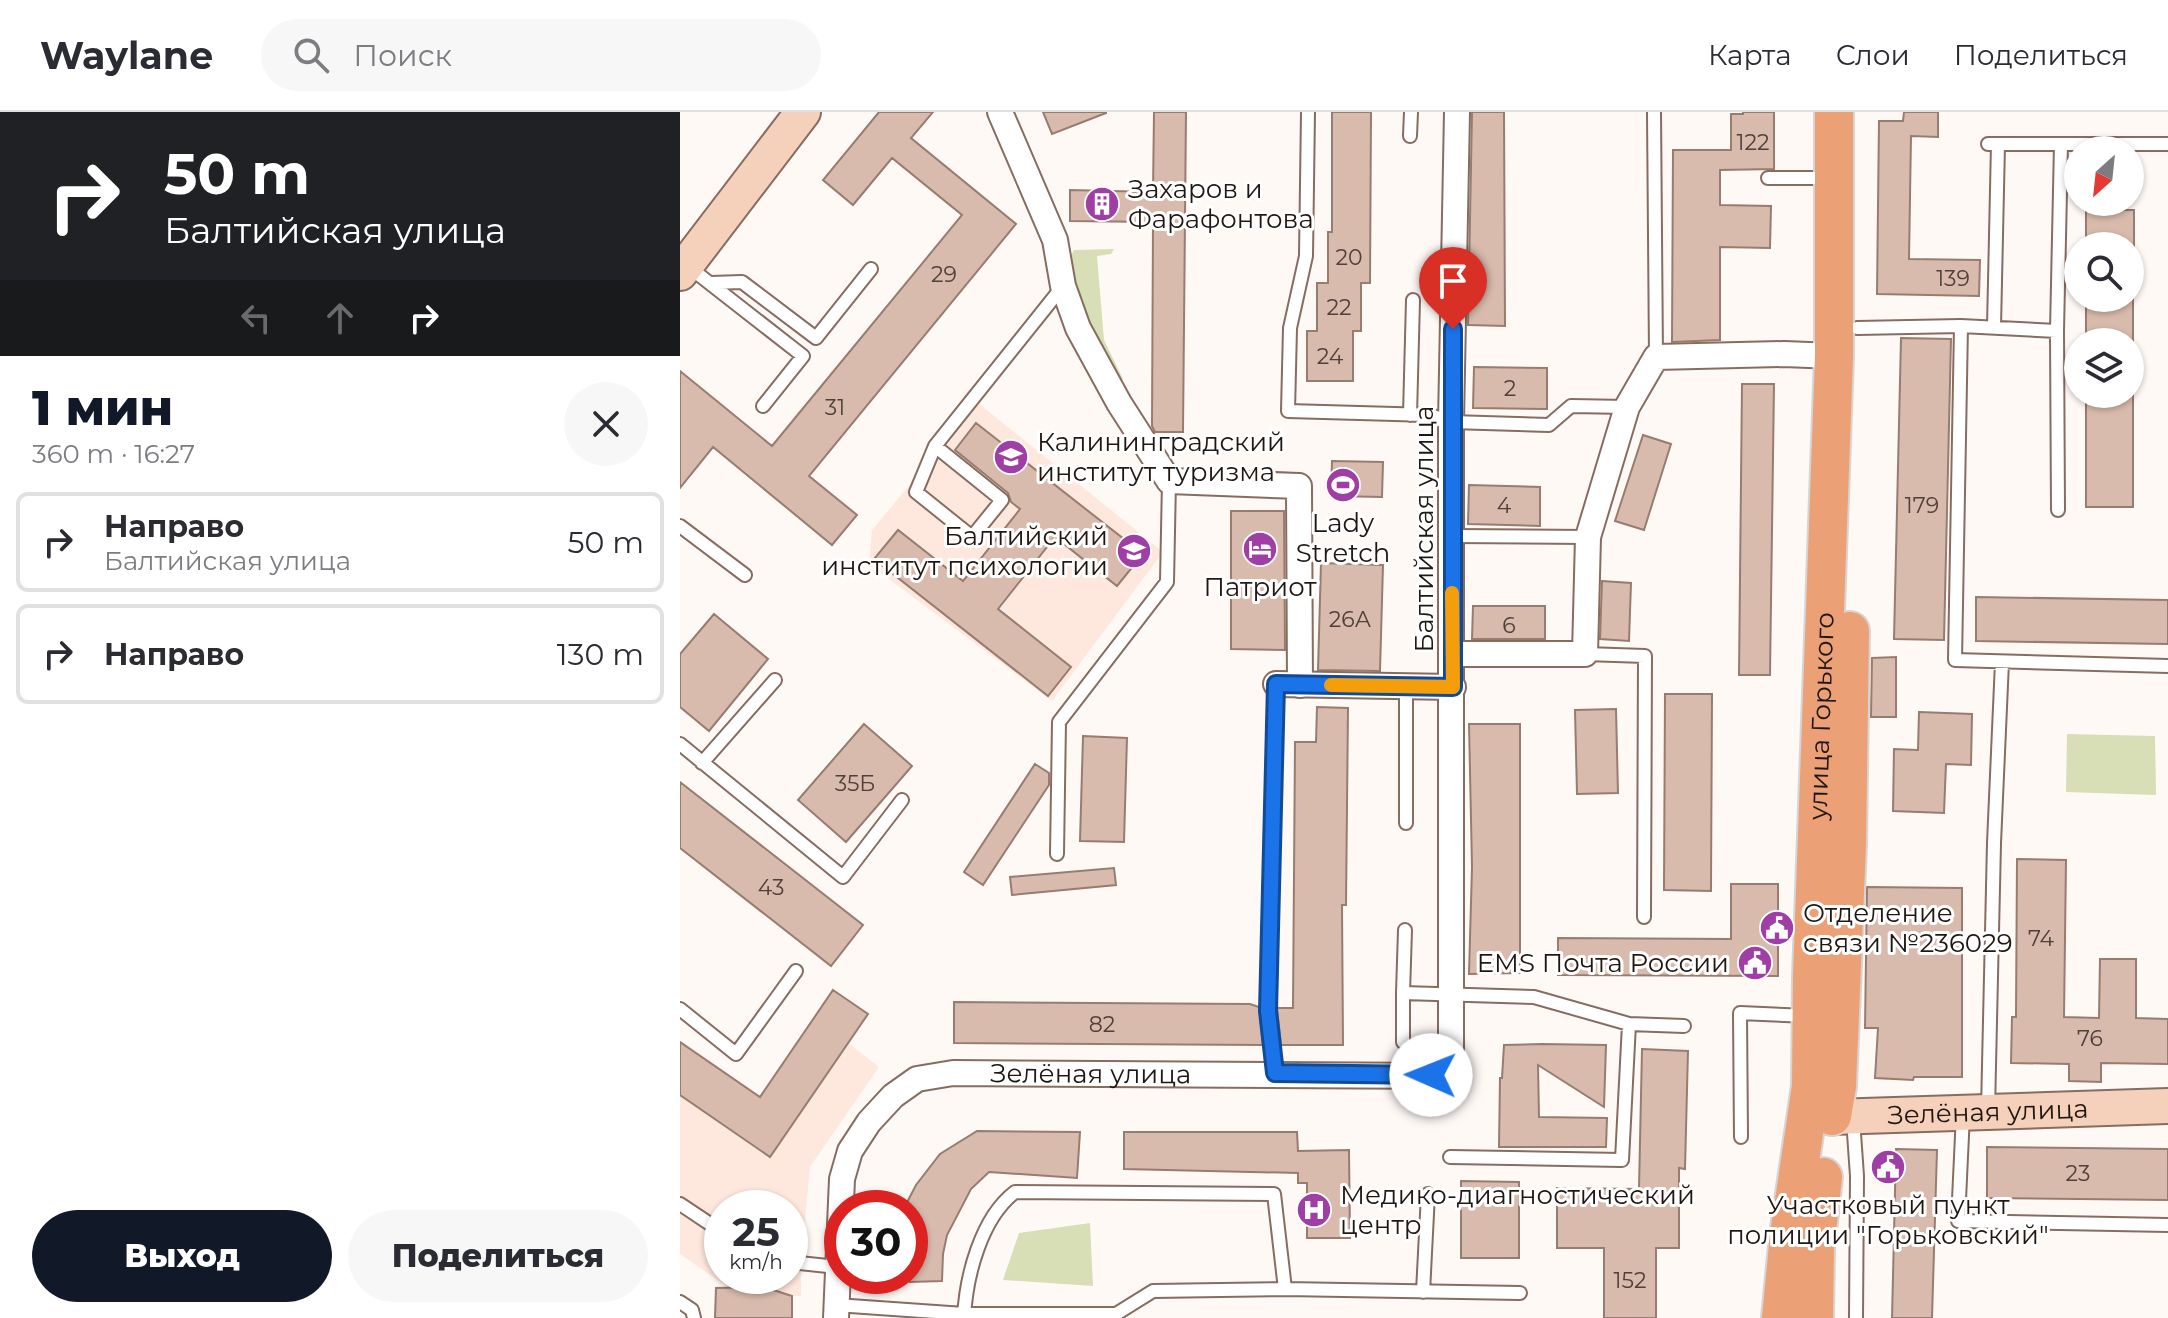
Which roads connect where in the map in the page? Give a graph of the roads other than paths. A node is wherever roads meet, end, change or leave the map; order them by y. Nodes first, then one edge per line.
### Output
1 (803, 112) edge
2 (1000, 112) edge
3 (1308, 112) edge
4 (1411, 112) edge
5 (1457, 112) edge
6 (1654, 112) edge
7 (1834, 112) edge
8 (1857, 112) edge
9 (1410, 136) dead end
10 (2061, 144) junction
11 (2168, 144) edge
12 (1768, 178) dead end
13 (1835, 178) junction
14 (871, 269) dead end
15 (689, 271) edge
16 (1063, 286) junction
17 (1413, 300) dead end
18 (1961, 326) junction
19 (1994, 327) junction
20 (2057, 331) junction
21 (1845, 342) junction
22 (1656, 357) junction
23 (763, 406) dead end
24 (1627, 407) junction
25 (1410, 415) junction
26 (1451, 422) junction
27 (935, 446) junction
28 (1169, 481) junction
29 (2058, 510) dead end
30 (680, 526) edge
31 (1452, 536) junction
32 (1588, 537) junction
33 (745, 575) dead end
34 (1452, 654) junction
35 (1585, 654) junction
36 (2002, 662) junction
37 (2168, 666) edge
38 (775, 680) dead end
39 (1288, 684) junction
40 (1406, 686) junction
41 (1453, 687) junction
42 (680, 744) edge
43 (702, 763) junction
44 (902, 800) dead end
45 (1406, 823) dead end
46 (1057, 854) dead end
47 (1644, 917) dead end
48 (1405, 930) dead end
49 (796, 971) dead end
50 (1403, 993) junction
51 (1453, 994) junction
52 (680, 1009) edge
53 (1813, 1017) junction
54 (1629, 1024) junction
55 (1684, 1026) dead end
56 (1403, 1042) dead end
57 (1275, 1073) junction
58 (2168, 1106) edge
59 (1976, 1111) junction
60 (1831, 1116) junction
61 (1741, 1137) dead end
62 (1450, 1157) dead end
63 (841, 1190) edge
64 (1428, 1194) dead end
65 (680, 1204) edge
66 (704, 1220) edge
67 (2168, 1225) edge
68 (1285, 1289) junction
69 (1423, 1292) junction
70 (1520, 1293) dead end
71 (680, 1302) edge
72 (836, 1311) edge
73 (964, 1316) edge
74 (694, 1318) edge
75 (1781, 1318) edge
76 (1814, 1318) edge
77 (1856, 1318) edge

1 - 15 street
2 - 16 street
3 - 25 lane
4 - 9 lane
5 - 26 street, Балтийская улица
6 - 22 lane
7 - 13 main road, улица Горького
8 - 21 main road, улица Горького
10 - 11 lane
10 - 19 lane
10 - 20 lane
12 - 13 lane
13 - 21 main road, улица Горького
14 - 15 lane
15 - 23 lane
16 - 27 lane
16 - 28 street
17 - 25 lane
18 - 19 lane
18 - 21 lane
18 - 36 lane
19 - 20 lane
20 - 29 lane
21 - 22 street
21 - 53 main road, улица Горького
21 - 60 main road, улица Горького
22 - 24 street
24 - 26 lane
24 - 32 street
25 - 26 lane
26 - 31 street, Балтийская улица
27 - 27 lane
28 - 39 street
28 - 46 lane
30 - 33 lane
31 - 32 lane
31 - 34 street, Балтийская улица
32 - 35 street
34 - 35 street
34 - 41 street, Балтийская улица
35 - 47 lane
36 - 37 lane
36 - 59 lane
38 - 43 lane
39 - 40 street
39 - 57 lane
40 - 41 street
40 - 45 lane
41 - 51 street, Балтийская улица
42 - 43 lane
43 - 44 lane
48 - 50 lane
49 - 52 lane
50 - 51 lane
50 - 56 lane
51 - 54 lane
51 - 57 street, Зелёная улица
53 - 60 main road, улица Горького
53 - 61 lane
54 - 55 lane
54 - 62 lane
57 - 63 street, Зелёная улица
58 - 59 street, Зелёная улица
59 - 60 street, Зелёная улица
59 - 67 lane
60 - 75 main road, улица Горького
60 - 76 main road, улица Горького
60 - 77 lane
64 - 69 lane
65 - 66 lane
68 - 69 lane
68 - 73 lane
68 - 73 lane
69 - 70 lane
71 - 74 lane
72 - 73 lane

